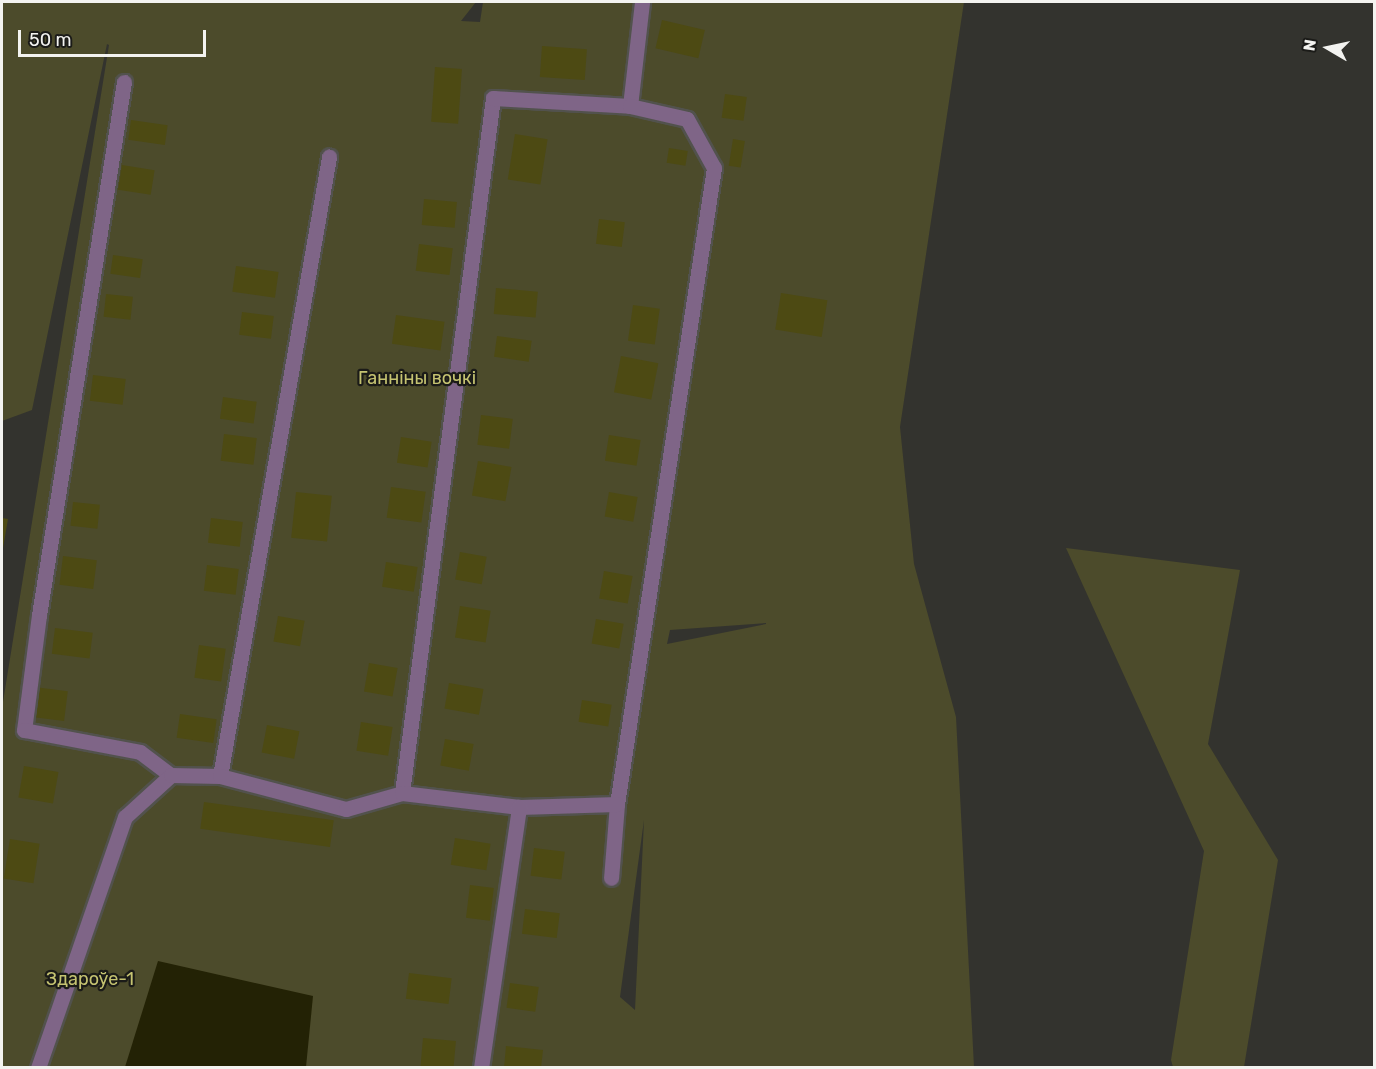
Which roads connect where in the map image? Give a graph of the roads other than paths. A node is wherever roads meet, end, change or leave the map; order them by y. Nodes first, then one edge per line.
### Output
1 (642, 2) edge
2 (124, 82) dead end
3 (630, 106) junction
4 (328, 157) dead end
5 (171, 775) junction
6 (220, 776) junction
7 (402, 793) junction
8 (617, 804) junction
9 (519, 807) junction
10 (612, 878) dead end
11 (38, 1068) edge
12 (481, 1068) edge

1 - 3 street
2 - 5 street
3 - 7 street
3 - 8 street
4 - 6 street
5 - 6 street
5 - 11 street
6 - 7 street
7 - 9 street
8 - 9 street
8 - 10 street
9 - 12 street

